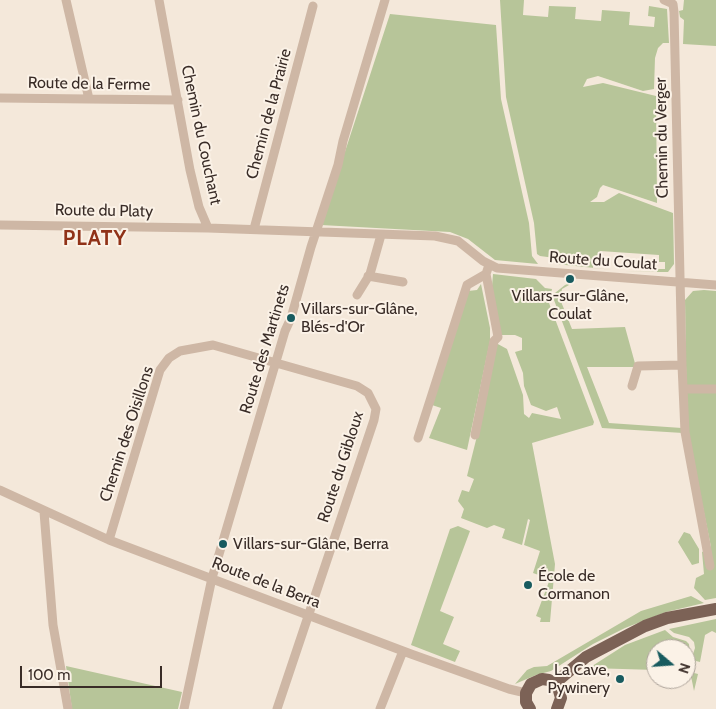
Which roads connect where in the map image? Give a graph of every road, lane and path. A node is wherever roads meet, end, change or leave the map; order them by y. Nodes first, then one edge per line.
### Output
1 (66, 0) edge
2 (159, 0) edge
3 (385, 0) edge
4 (664, 0) edge
5 (312, 6) dead end
6 (0, 98) edge
7 (89, 100) junction
8 (178, 100) junction
9 (0, 224) edge
10 (208, 228) junction
11 (254, 229) junction
12 (315, 232) junction
13 (381, 235) junction
14 (487, 269) junction
15 (368, 276) junction
16 (680, 281) junction
17 (403, 282) dead end
18 (716, 285) edge
19 (357, 295) dead end
20 (276, 362) junction
21 (682, 365) junction
22 (632, 386) dead end
23 (683, 389) junction
24 (716, 389) edge
25 (475, 435) dead end
26 (418, 438) dead end
27 (0, 490) edge
28 (44, 512) junction
29 (109, 540) junction
30 (710, 566) dead end
31 (212, 578) junction
32 (716, 609) edge
33 (310, 615) junction
34 (403, 651) junction
35 (555, 684) junction
36 (526, 692) junction
37 (68, 709) edge
38 (184, 709) edge
39 (277, 709) edge
40 (380, 709) edge
41 (530, 709) edge
42 (557, 709) edge

1 - 7 street
2 - 8 street, Chemin du Couchant
3 - 12 street, Route des Martinets
4 - 16 street, Chemin du Verger
5 - 11 street, Chemin de la Prairie
6 - 7 street, Route de la Ferme
7 - 8 street, Route de la Ferme
8 - 10 street, Chemin du Couchant
9 - 10 street, Route du Platy
10 - 11 street, Chemin du Couchant
11 - 12 street, Chemin du Couchant
12 - 13 street, Chemin du Couchant
12 - 20 street, Route des Martinets
13 - 14 street, Chemin du Couchant
13 - 15 street
14 - 16 street, Route du Coulat
14 - 25 street
14 - 26 street
15 - 17 street
15 - 19 street
16 - 18 street, Route du Coulat
16 - 21 street
20 - 29 street, Chemin des Oisillons
20 - 31 street, Route des Martinets
20 - 33 street, Route du Gibloux
21 - 22 street
21 - 23 street
23 - 24 street
23 - 30 street
27 - 28 street, Route de la Berra
28 - 29 street, Route de la Berra
28 - 37 street
29 - 31 street, Route de la Berra
31 - 33 street, Route de la Berra
31 - 38 street, Route des Martinets
32 - 35 main road
33 - 34 street, Route de la Berra
33 - 39 street, Route du Gibloux
34 - 36 street, Route de la Berra
34 - 40 street
35 - 36 main road
35 - 42 main road
36 - 41 main road

